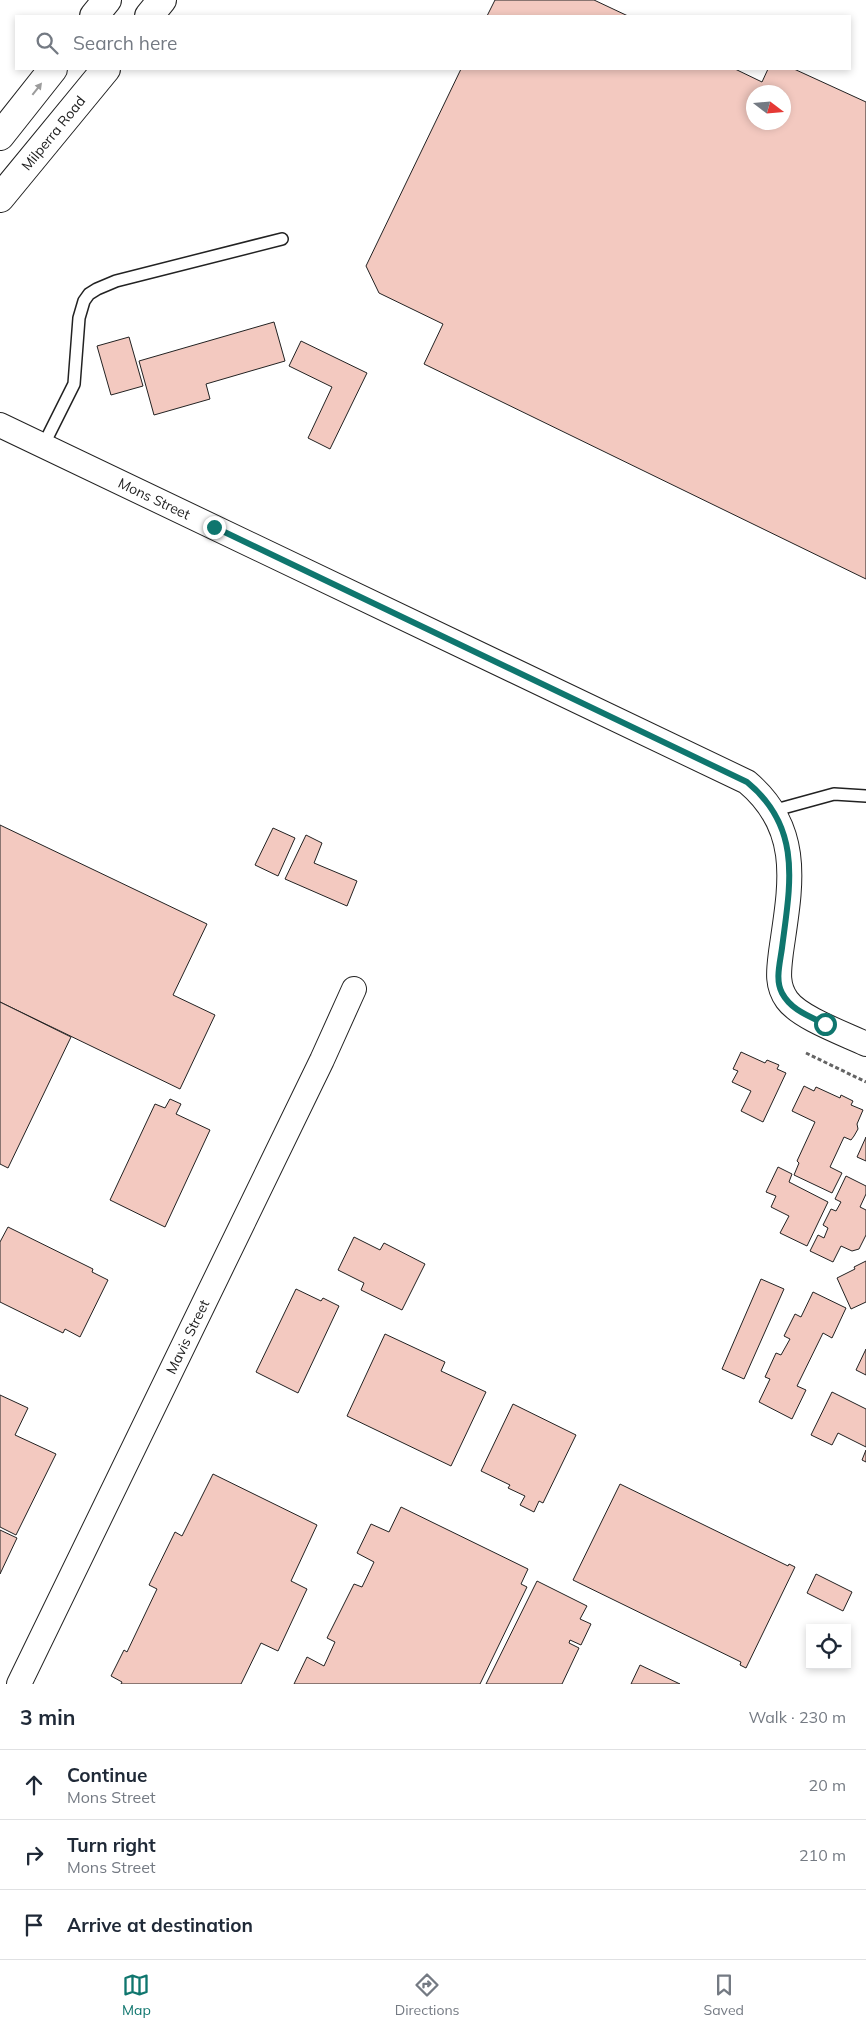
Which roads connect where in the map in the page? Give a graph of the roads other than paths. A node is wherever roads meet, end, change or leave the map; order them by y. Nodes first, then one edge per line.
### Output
1 (107, 0) edge
2 (162, 0) edge
3 (95, 15) edge
4 (150, 15) edge
5 (52, 70) edge
6 (105, 70) edge
7 (5, 120) edge
8 (0, 198) edge
9 (282, 239) dead end
10 (0, 425) edge
11 (43, 446) junction
12 (866, 796) edge
13 (772, 811) junction
14 (354, 989) dead end
15 (866, 1044) edge
16 (19, 1684) edge

1 - 3 highway
2 - 4 highway
7 -> 5 highway
6 - 8 highway, Milperra Road
9 - 11 lane
10 - 11 street, Mons Street
11 - 13 street, Mons Street
12 - 13 lane
13 - 15 street, Mons Street
14 - 16 street, Mavis Street

